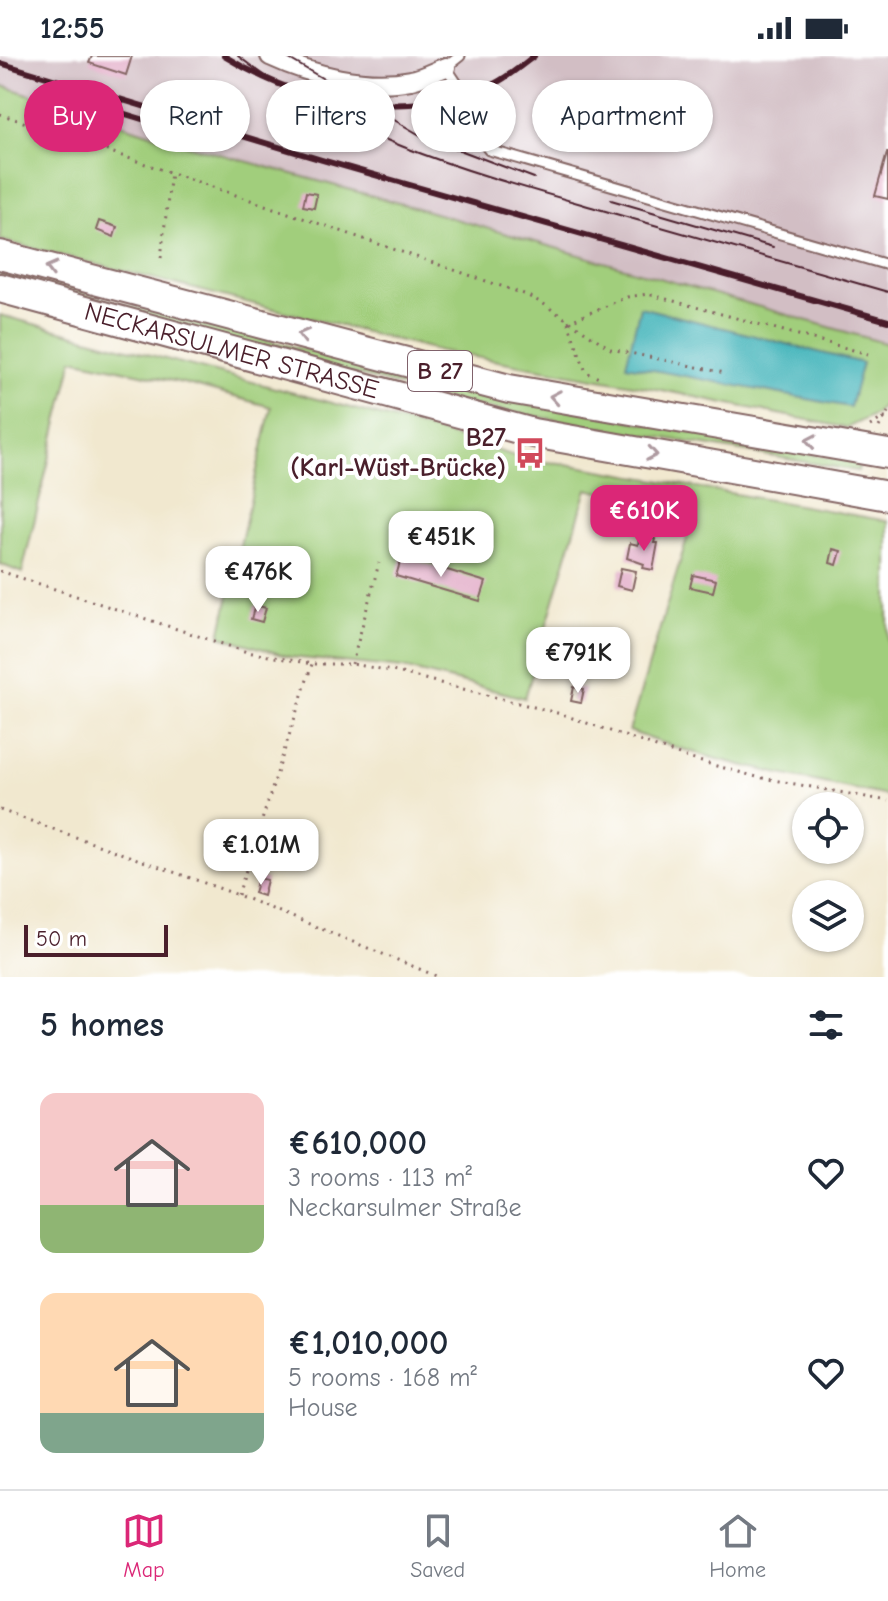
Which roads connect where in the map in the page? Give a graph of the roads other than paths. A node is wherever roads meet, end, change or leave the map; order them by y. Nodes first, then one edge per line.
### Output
1 (270, 56) edge
2 (453, 61) edge
3 (0, 255) edge
4 (888, 265) edge
5 (0, 288) edge
6 (888, 454) edge
7 (888, 496) edge

1 - 2 street
2 - 4 lane
6 -> 3 main road, NECKARSULMER STRASSE / B 27
5 -> 7 main road, NECKARSULMER STRASSE / B 27

